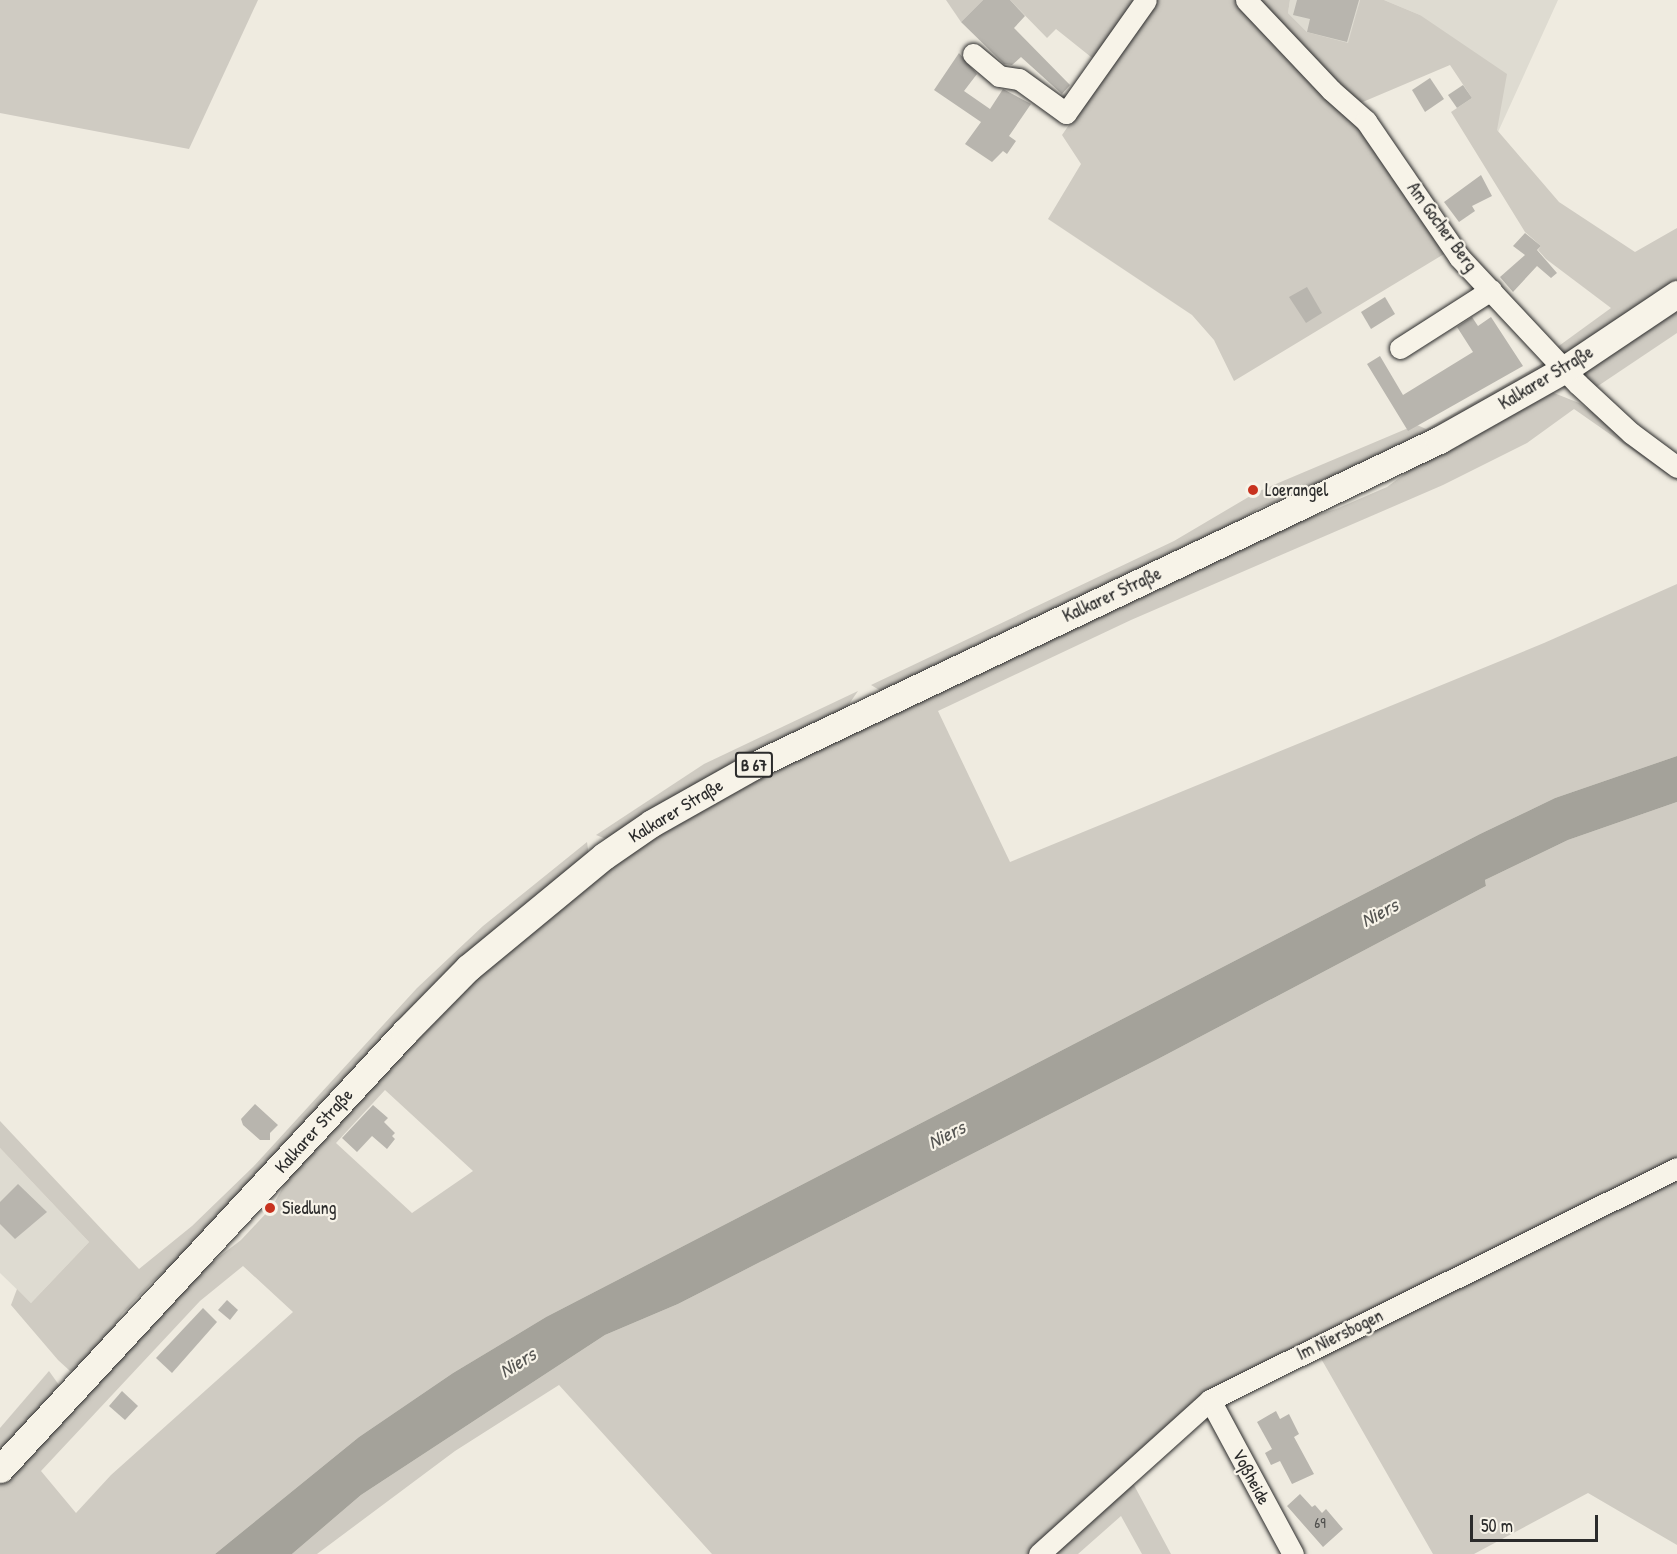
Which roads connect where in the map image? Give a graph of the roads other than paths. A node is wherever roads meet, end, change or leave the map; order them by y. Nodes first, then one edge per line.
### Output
1 (1146, 0) edge
2 (1246, 0) edge
3 (973, 54) dead end
4 (1491, 290) junction
5 (1677, 294) edge
6 (1400, 348) dead end
7 (1565, 369) junction
8 (1677, 466) edge
9 (1677, 1168) edge
10 (1210, 1400) junction
11 (0, 1469) edge
12 (1039, 1554) edge
13 (1293, 1554) edge

1 - 3 street
2 - 4 street, Am Gocher Berg
4 - 6 street
4 - 7 street, Am Gocher Berg
5 - 7 main road, Kalkarer Straße / B 67
7 - 8 street, Am Gocher Berg
7 - 11 main road, Kalkarer Straße / B 67
9 - 10 street, Im Niersbogen
10 - 12 street, Im Niersbogen
10 - 13 street, Voßheide

